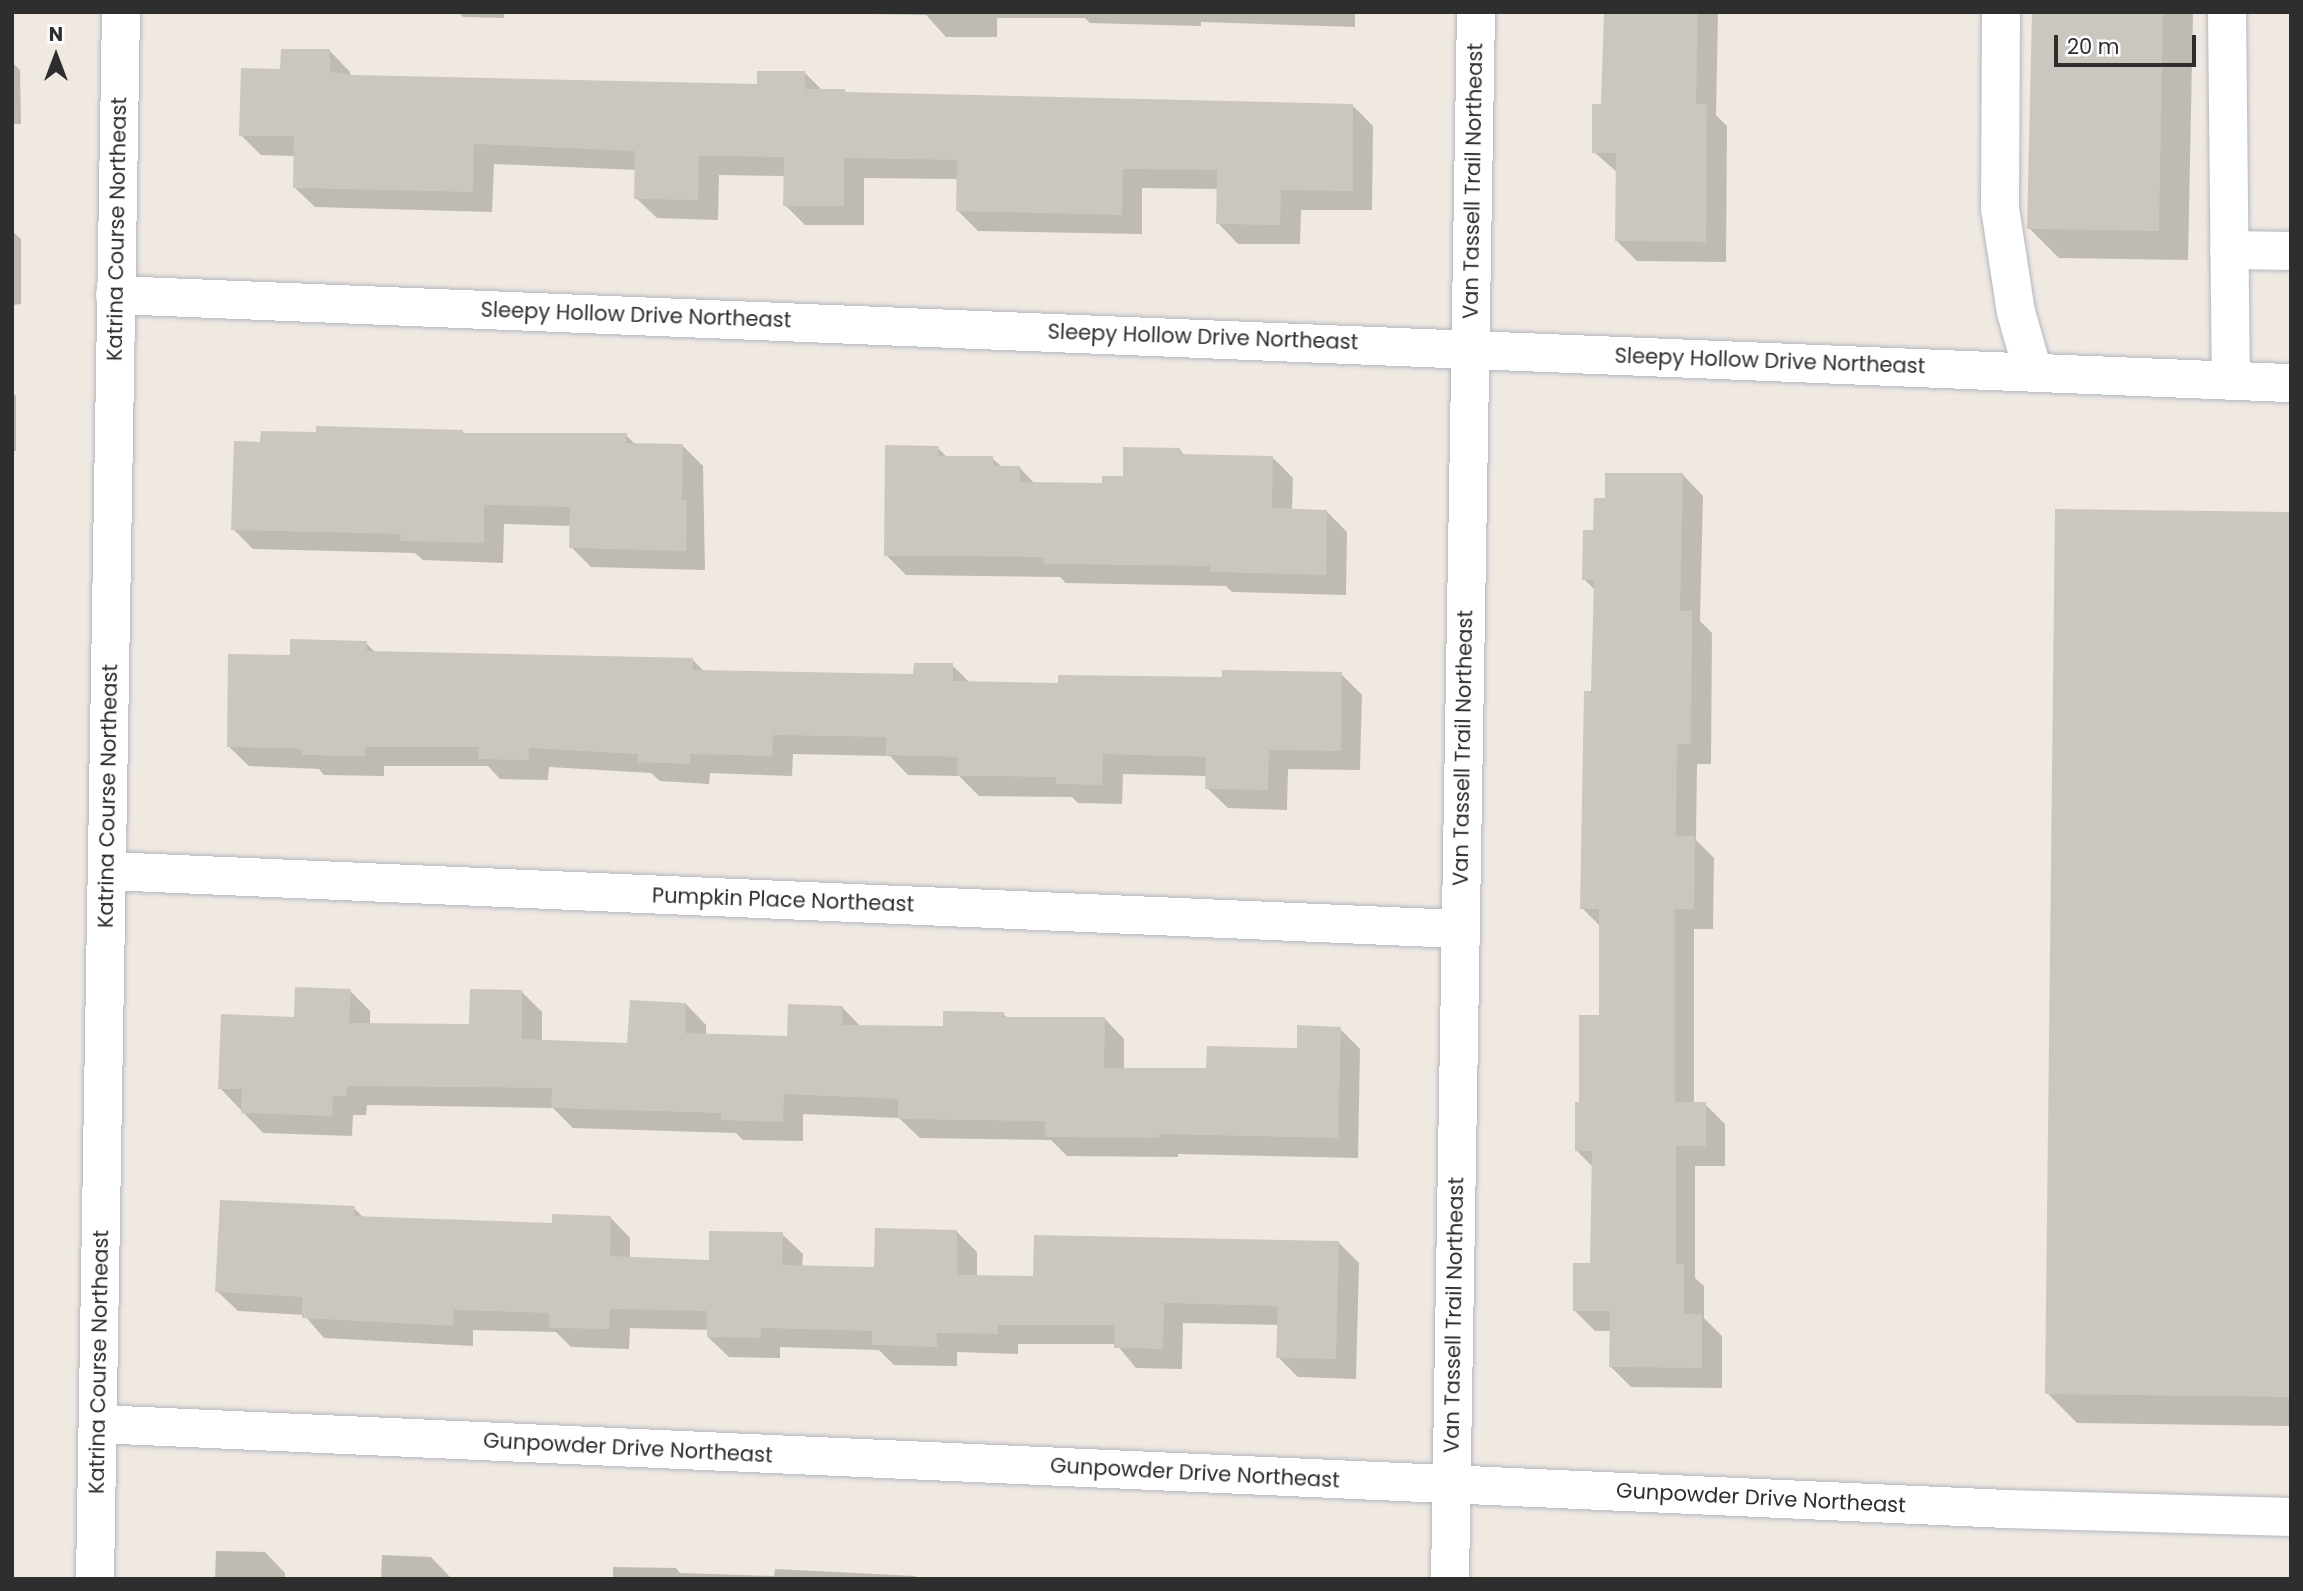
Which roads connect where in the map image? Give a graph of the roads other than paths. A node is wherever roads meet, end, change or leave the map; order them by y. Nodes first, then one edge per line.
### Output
1 (121, 12) edge
2 (1476, 12) edge
3 (2001, 12) edge
4 (2227, 12) edge
5 (2229, 250) junction
6 (2291, 251) edge
7 (115, 295) junction
8 (1471, 348) junction
9 (2033, 372) junction
10 (2231, 380) junction
11 (2291, 383) edge
12 (108, 872) junction
13 (1459, 929) junction
14 (99, 1424) junction
15 (1452, 1484) junction
16 (2291, 1517) edge
17 (95, 1579) edge
18 (1450, 1579) edge

1 - 7 street, Katrina Course Northeast
2 - 8 street, Van Tassell Trail Northeast
3 - 9 street
4 - 5 street
5 - 6 street
5 - 10 street
7 - 8 street, Sleepy Hollow Drive Northeast
7 - 12 street, Katrina Course Northeast
8 - 9 street, Sleepy Hollow Drive Northeast
8 - 13 street, Van Tassell Trail Northeast
9 - 10 street, Sleepy Hollow Drive Northeast
10 - 11 street, Sleepy Hollow Drive Northeast
12 - 13 street, Pumpkin Place Northeast
12 - 14 street, Katrina Course Northeast
13 - 15 street, Van Tassell Trail Northeast
14 - 15 street, Gunpowder Drive Northeast
14 - 17 street, Katrina Course Northeast
15 - 16 street, Gunpowder Drive Northeast
15 - 18 street, Van Tassell Trail Northeast

